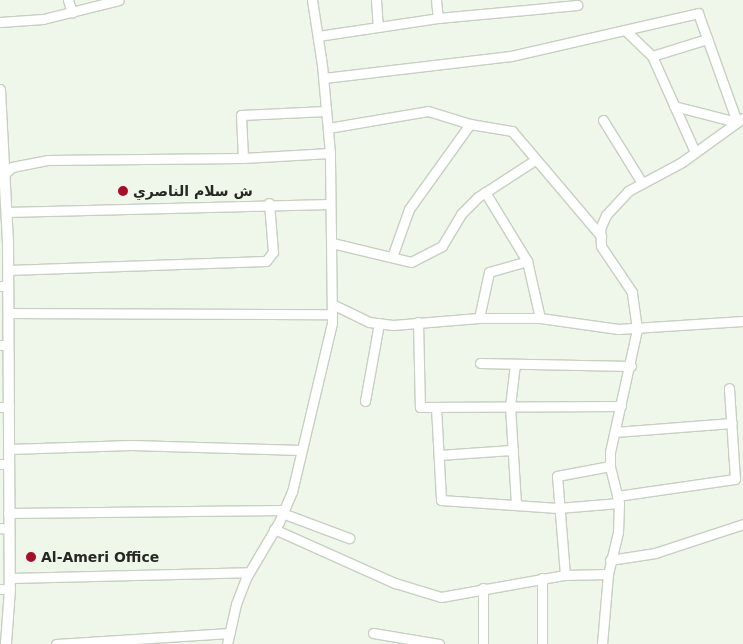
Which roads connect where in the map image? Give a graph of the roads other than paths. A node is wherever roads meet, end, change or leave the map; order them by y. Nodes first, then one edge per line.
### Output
1 (68, 0) edge
2 (312, 0) edge
3 (376, 0) edge
4 (436, 0) edge
5 (114, 1) edge
6 (577, 5) dead end
7 (72, 12) junction
8 (438, 18) junction
9 (0, 22) edge
10 (378, 27) junction
11 (625, 30) junction
12 (318, 36) junction
13 (707, 39) junction
14 (652, 56) junction
15 (324, 78) junction
16 (0, 90) edge
17 (674, 106) junction
18 (326, 110) junction
19 (1, 120) edge
20 (603, 120) dead end
21 (740, 120) edge
22 (470, 124) junction
23 (328, 128) junction
24 (695, 152) junction
25 (330, 153) junction
26 (243, 158) junction
27 (535, 160) junction
28 (2, 177) edge
29 (642, 183) junction
30 (485, 192) junction
31 (269, 203) junction
32 (330, 204) junction
33 (4, 217) edge
34 (601, 236) junction
35 (332, 243) junction
36 (392, 257) junction
37 (527, 261) junction
38 (8, 270) junction
39 (4, 286) edge
40 (332, 304) junction
41 (8, 313) junction
42 (332, 314) junction
43 (479, 318) junction
44 (540, 318) junction
45 (743, 321) edge
46 (418, 322) junction
47 (379, 323) junction
48 (637, 329) junction
49 (4, 345) edge
50 (480, 363) dead end
51 (515, 364) junction
52 (631, 366) junction
53 (729, 388) dead end
54 (365, 401) dead end
55 (510, 406) junction
56 (621, 406) junction
57 (4, 407) edge
58 (436, 407) junction
59 (732, 423) junction
60 (615, 432) junction
61 (9, 450) junction
62 (301, 450) junction
63 (513, 450) junction
64 (439, 455) junction
65 (4, 464) edge
66 (610, 466) junction
67 (618, 499) junction
68 (516, 503) junction
69 (558, 508) junction
70 (283, 512) junction
71 (8, 513) junction
72 (743, 524) edge
73 (4, 528) edge
74 (274, 528) junction
75 (349, 538) dead end
76 (610, 560) junction
77 (250, 572) junction
78 (608, 574) junction
79 (565, 575) junction
80 (10, 578) junction
81 (542, 578) junction
82 (483, 588) junction
83 (5, 589) edge
84 (230, 633) junction
85 (373, 633) dead end
86 (4, 642) edge
87 (56, 644) edge
88 (70, 644) edge
89 (227, 644) edge
90 (439, 644) edge
91 (483, 644) edge
92 (542, 644) edge
93 (602, 644) edge

1 - 7 street
2 - 12 street
3 - 10 street
4 - 8 street
5 - 7 street
6 - 8 street
7 - 9 street
8 - 10 street
10 - 12 street
11 - 13 street
11 - 14 street
11 - 15 street
12 - 15 street
13 - 14 street
13 - 21 street
14 - 17 street
15 - 18 street
16 - 19 street
17 - 21 street
17 - 24 street
18 - 23 street
18 - 26 street
19 - 28 street
20 - 29 street
21 - 24 street
22 - 23 street
22 - 27 street
22 - 36 street
23 - 25 street
24 - 29 street
25 - 26 street
25 - 32 street
26 - 28 street
27 - 30 street
27 - 34 street
28 - 33 street
29 - 34 street
30 - 36 street
30 - 37 street
31 - 32 street
31 - 33 street
31 - 38 street
32 - 35 street
33 - 38 street
34 - 48 street
35 - 36 street
35 - 40 street
37 - 43 street
37 - 44 street
38 - 39 street
39 - 41 street
40 - 42 street
40 - 47 street
41 - 42 street
41 - 49 street
42 - 62 street
43 - 44 street
43 - 46 street
44 - 48 street
45 - 48 street
46 - 47 street
46 - 58 street
47 - 54 street
48 - 52 street
49 - 57 street
50 - 51 street
51 - 52 street
51 - 55 street
52 - 56 street
53 - 59 street
55 - 56 street
55 - 58 street
55 - 63 street
56 - 60 street
57 - 61 street
58 - 64 street
59 - 60 street
59 - 67 street
60 - 66 street
61 - 62 street
61 - 65 street
62 - 70 street
63 - 64 street
63 - 68 street
64 - 68 street
65 - 71 street
66 - 67 street
66 - 69 street
67 - 69 street
67 - 76 street
68 - 69 street
69 - 79 street
70 - 71 street
70 - 74 street
70 - 75 street
71 - 73 street
72 - 76 street
73 - 80 street
74 - 77 street
74 - 82 street
76 - 78 street
77 - 80 street
77 - 84 street
78 - 79 street
78 - 93 street
79 - 81 street
80 - 83 street
81 - 82 street
81 - 92 street
82 - 91 street
83 - 86 street
84 - 88 street
84 - 89 street
85 - 90 street
87 - 88 street

